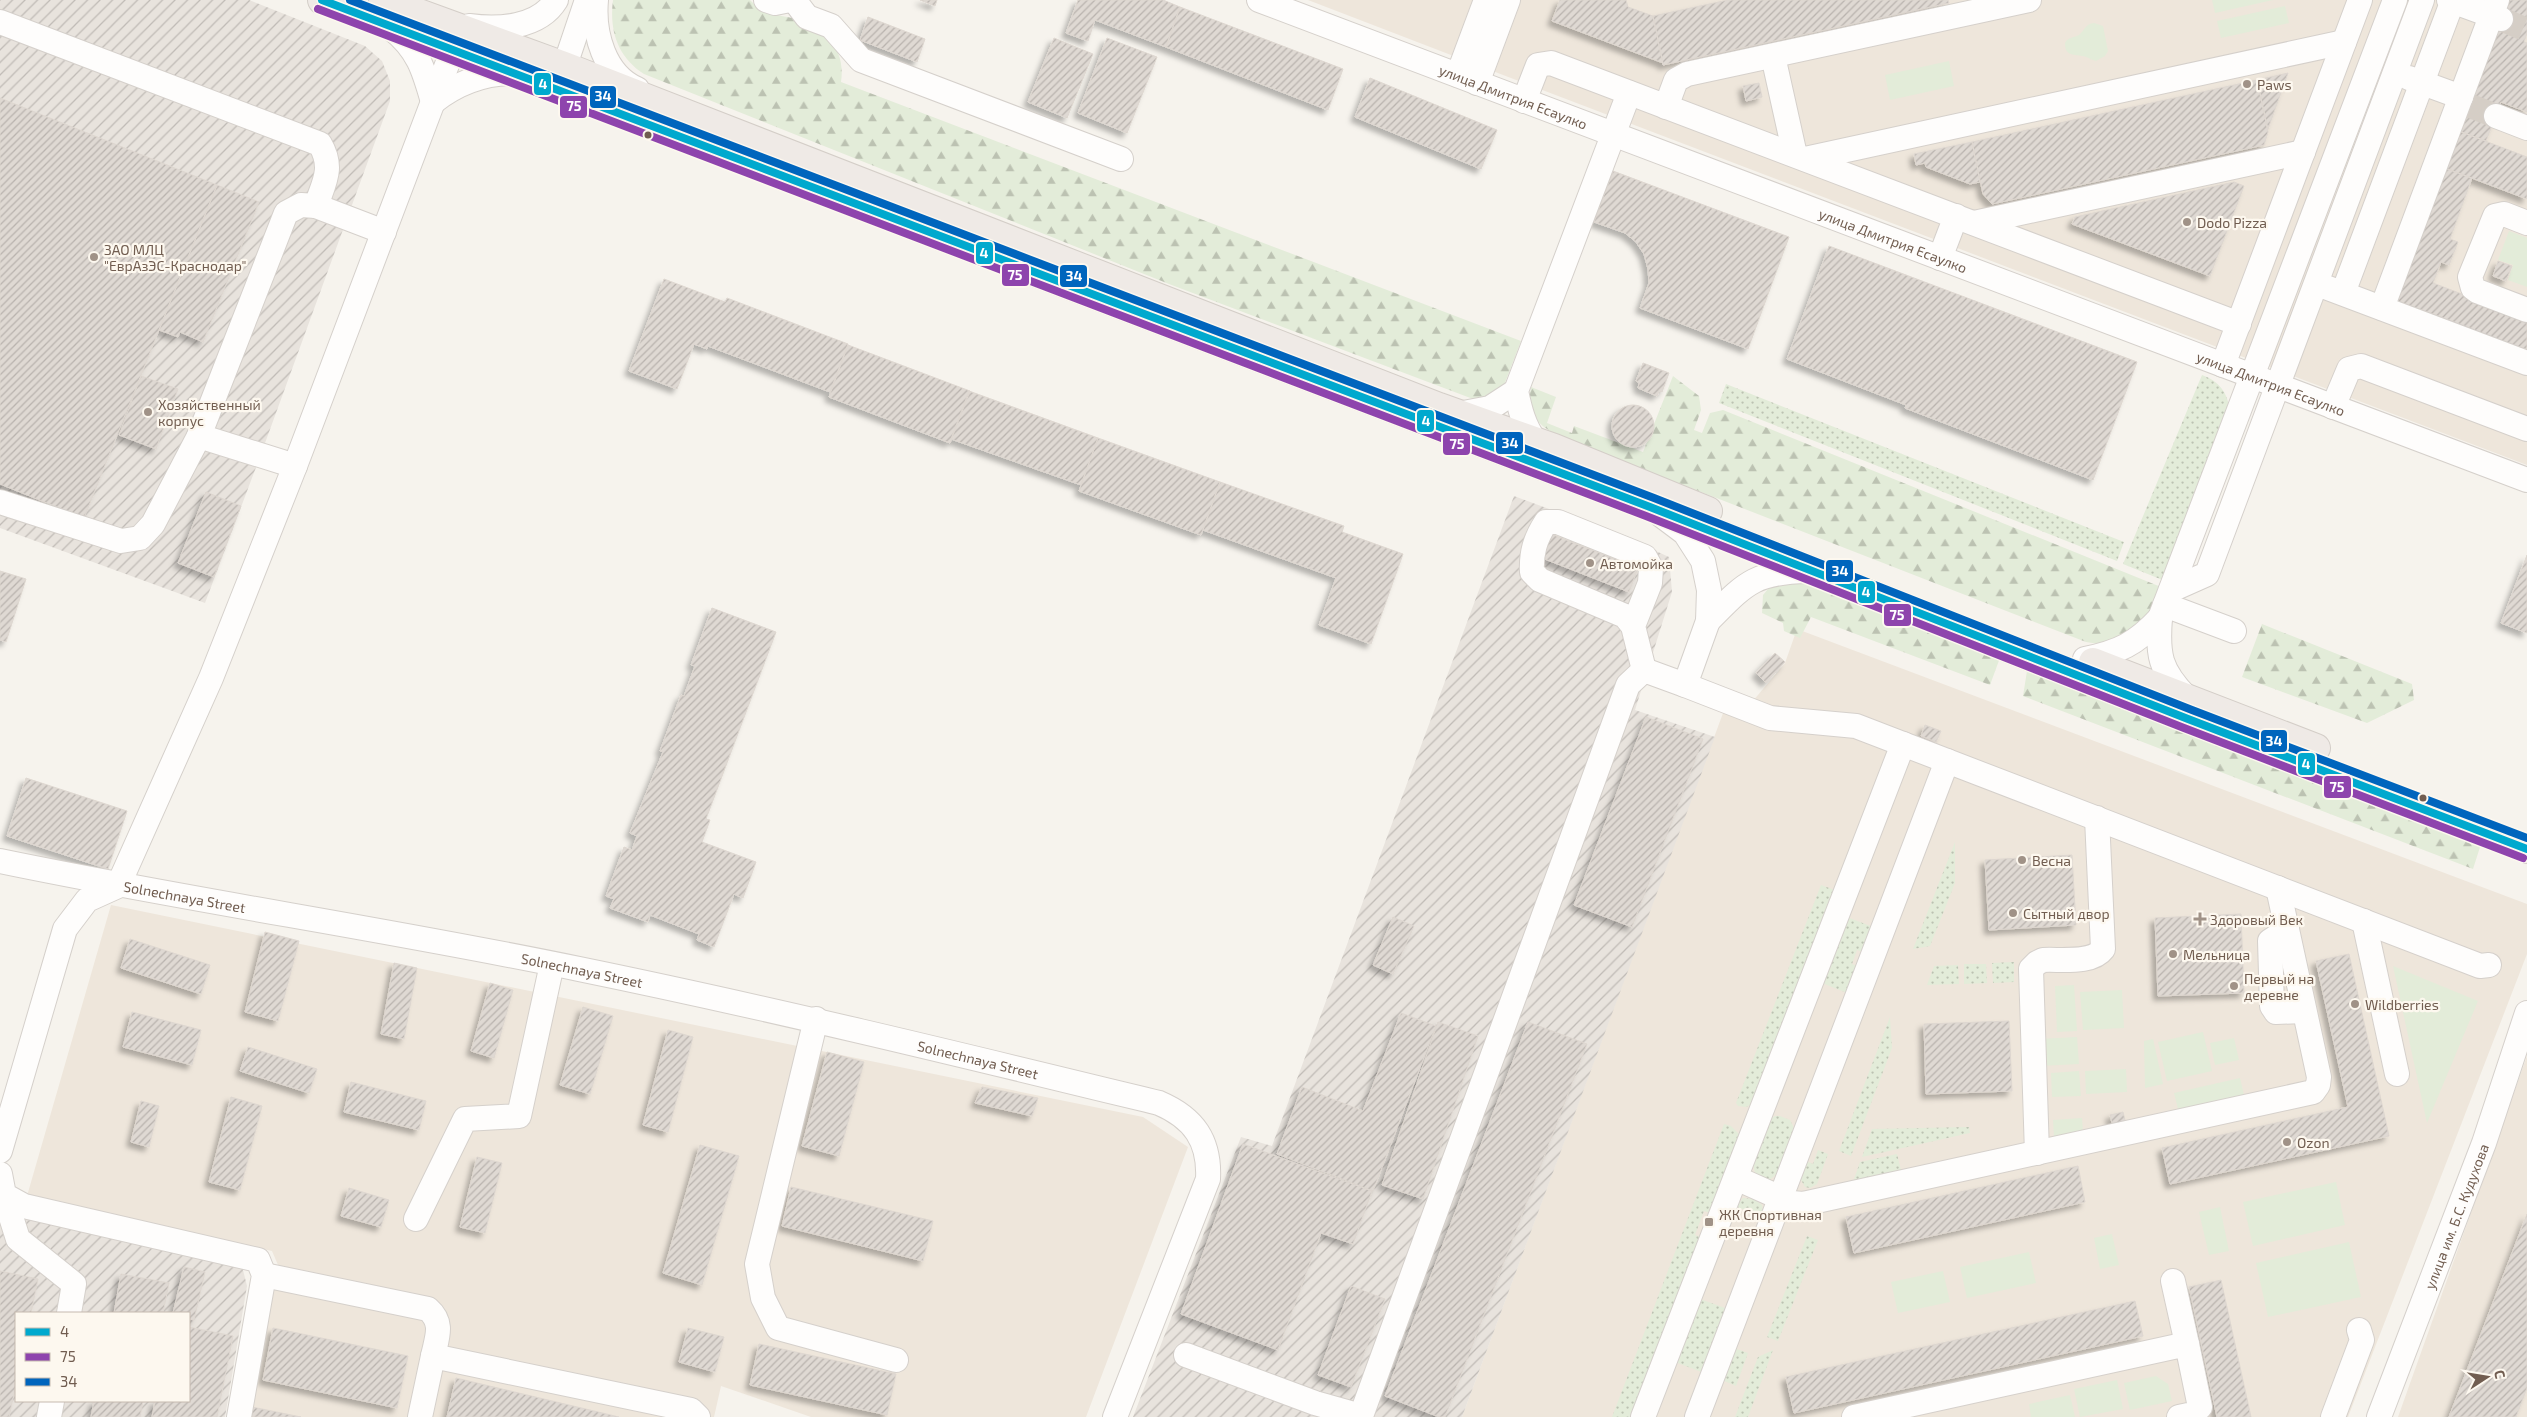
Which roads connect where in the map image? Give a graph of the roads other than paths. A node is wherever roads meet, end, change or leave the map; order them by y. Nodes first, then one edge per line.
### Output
1 (322, 0) edge
2 (556, 0) edge
3 (572, 0) edge
4 (587, 0) edge
5 (596, 0) edge
6 (766, 0) edge
7 (792, 0) edge
8 (1259, 0) edge
9 (1486, 0) edge
10 (1508, 0) edge
11 (2029, 0) edge
12 (2360, 0) edge
13 (2395, 0) edge
14 (2422, 0) edge
15 (2451, 0) edge
16 (2496, 12) edge
17 (385, 13) edge
18 (0, 22) edge
19 (450, 34) junction
20 (2344, 42) junction
21 (1773, 56) junction
22 (2395, 72) junction
23 (514, 73) junction
24 (552, 75) junction
25 (1467, 79) junction
26 (2422, 83) junction
27 (1628, 92) junction
28 (1524, 100) junction
29 (2463, 101) junction
30 (433, 102) junction
31 (664, 106) junction
32 (1666, 107) junction
33 (2496, 116) tunnel mouth
34 (2527, 128) edge
35 (1613, 134) junction
36 (2303, 152) junction
37 (1800, 157) junction
38 (1121, 159) dead end
39 (316, 206) junction
40 (1965, 220) junction
41 (2527, 223) edge
42 (384, 232) junction
43 (1940, 258) junction
44 (2315, 283) junction
45 (2343, 293) junction
46 (2382, 308) junction
47 (2527, 310) edge
48 (2239, 324) junction
49 (2527, 363) edge
50 (2223, 365) junction
51 (2252, 376) junction
52 (2278, 386) junction
53 (1516, 391) junction
54 (2332, 407) junction
55 (1458, 414) junction
56 (2527, 428) edge
57 (199, 436) junction
58 (1535, 441) junction
59 (295, 466) junction
60 (2527, 480) edge
61 (0, 502) edge
62 (1650, 507) junction
63 (1808, 571) junction
64 (2165, 604) junction
65 (1708, 621) junction
66 (1633, 626) junction
67 (2234, 631) dead end
68 (2085, 659) junction
69 (1644, 670) junction
70 (1684, 685) junction
71 (2186, 697) junction
72 (1903, 744) junction
73 (1947, 761) junction
74 (2097, 818) junction
75 (2527, 831) edge
76 (2527, 849) edge
77 (0, 861) edge
78 (118, 886) junction
79 (2278, 888) junction
80 (2364, 921) junction
81 (552, 964) junction
82 (2489, 965) dead end
83 (2527, 1013) edge
84 (816, 1020) junction
85 (2397, 1074) dead end
86 (0, 1151) edge
87 (2037, 1153) junction
88 (1736, 1178) junction
89 (2, 1185) edge
90 (1781, 1198) junction
91 (416, 1219) dead end
92 (264, 1275) junction
93 (2173, 1281) dead end
94 (69, 1312) edge
95 (2359, 1330) dead end
96 (2187, 1344) junction
97 (1186, 1355) dead end
98 (433, 1356) junction
99 (896, 1360) dead end
100 (52, 1402) edge
101 (49, 1417) edge
102 (239, 1417) edge
103 (420, 1417) edge
104 (698, 1417) edge
105 (1115, 1417) edge
106 (1643, 1417) edge
107 (1697, 1417) edge
108 (1854, 1417) edge
109 (2179, 1417) edge
110 (2333, 1417) edge
111 (2379, 1417) edge

1 - 17 highway
2 - 19 street
3 - 24 street
4 - 24 street
5 - 31 street
6 - 7 street
7 - 38 street
8 - 25 street, улица Дмитрия Есаулко
9 - 25 street
10 - 25 street
11 - 21 street
12 - 20 street
13 - 51 street
14 - 22 street
15 - 16 street
15 - 26 street
16 - 29 street
17 - 19 highway
17 - 30 street
18 - 39 street
19 - 23 highway
19 - 24 highway
19 - 30 street
20 - 36 street
20 - 37 street
21 - 32 street
21 - 37 street
22 - 26 street
22 - 44 street
23 - 24 highway
23 - 30 street
24 - 31 highway
24 - 62 highway
25 - 28 street, улица Дмитрия Есаулко
26 - 29 street
26 - 45 street
27 - 28 street
27 - 32 street
27 - 35 street
28 - 35 street, улица Дмитрия Есаулко
29 - 46 street
30 - 42 street
31 - 55 highway
32 - 37 street
33 - 34 street
35 - 43 street, улица Дмитрия Есаулко
35 - 53 street
36 - 40 street
36 - 48 street
37 - 40 street
39 - 42 street
39 - 57 street
40 - 43 street
40 - 48 street
41 - 47 street
42 - 59 street
43 - 50 street, улица Дмитрия Есаулко
44 - 45 street
44 - 52 street
45 - 46 street
46 - 49 street
48 - 50 street
50 - 51 street, улица Дмитрия Есаулко
51 - 52 street, улица Дмитрия Есаулко
51 - 64 street
52 - 54 street, улица Дмитрия Есаулко
52 - 64 street
53 - 55 street
53 - 58 street
54 - 56 street
54 - 60 street, улица Дмитрия Есаулко
55 - 58 highway
57 - 59 street
57 - 61 street
58 - 68 highway
59 - 78 street
62 - 63 highway
62 - 65 street
63 - 65 street
63 - 76 highway
64 - 67 street
64 - 68 street
64 - 71 street
65 - 70 street
66 - 66 street
66 - 69 street
68 - 71 highway
69 - 70 street
69 - 97 street
70 - 72 street
71 - 75 highway
72 - 73 street
72 - 88 street
73 - 74 street
73 - 90 street
74 - 79 street
74 - 87 street
77 - 78 street, Solnechnaya Street
78 - 81 street, Solnechnaya Street
78 - 86 street
79 - 80 street
79 - 87 street
80 - 82 street
80 - 85 street
81 - 84 street, Solnechnaya Street
81 - 91 street
83 - 111 street, улица им. Б.С. Кудухова
84 - 99 street
84 - 105 street, Solnechnaya Street
87 - 90 street
88 - 90 street
88 - 106 street
89 - 92 street
89 - 94 street
90 - 107 street
92 - 98 street
92 - 102 street
93 - 96 street
95 - 110 street
96 - 108 street
96 - 109 street
98 - 103 street
98 - 104 street
100 - 101 street

